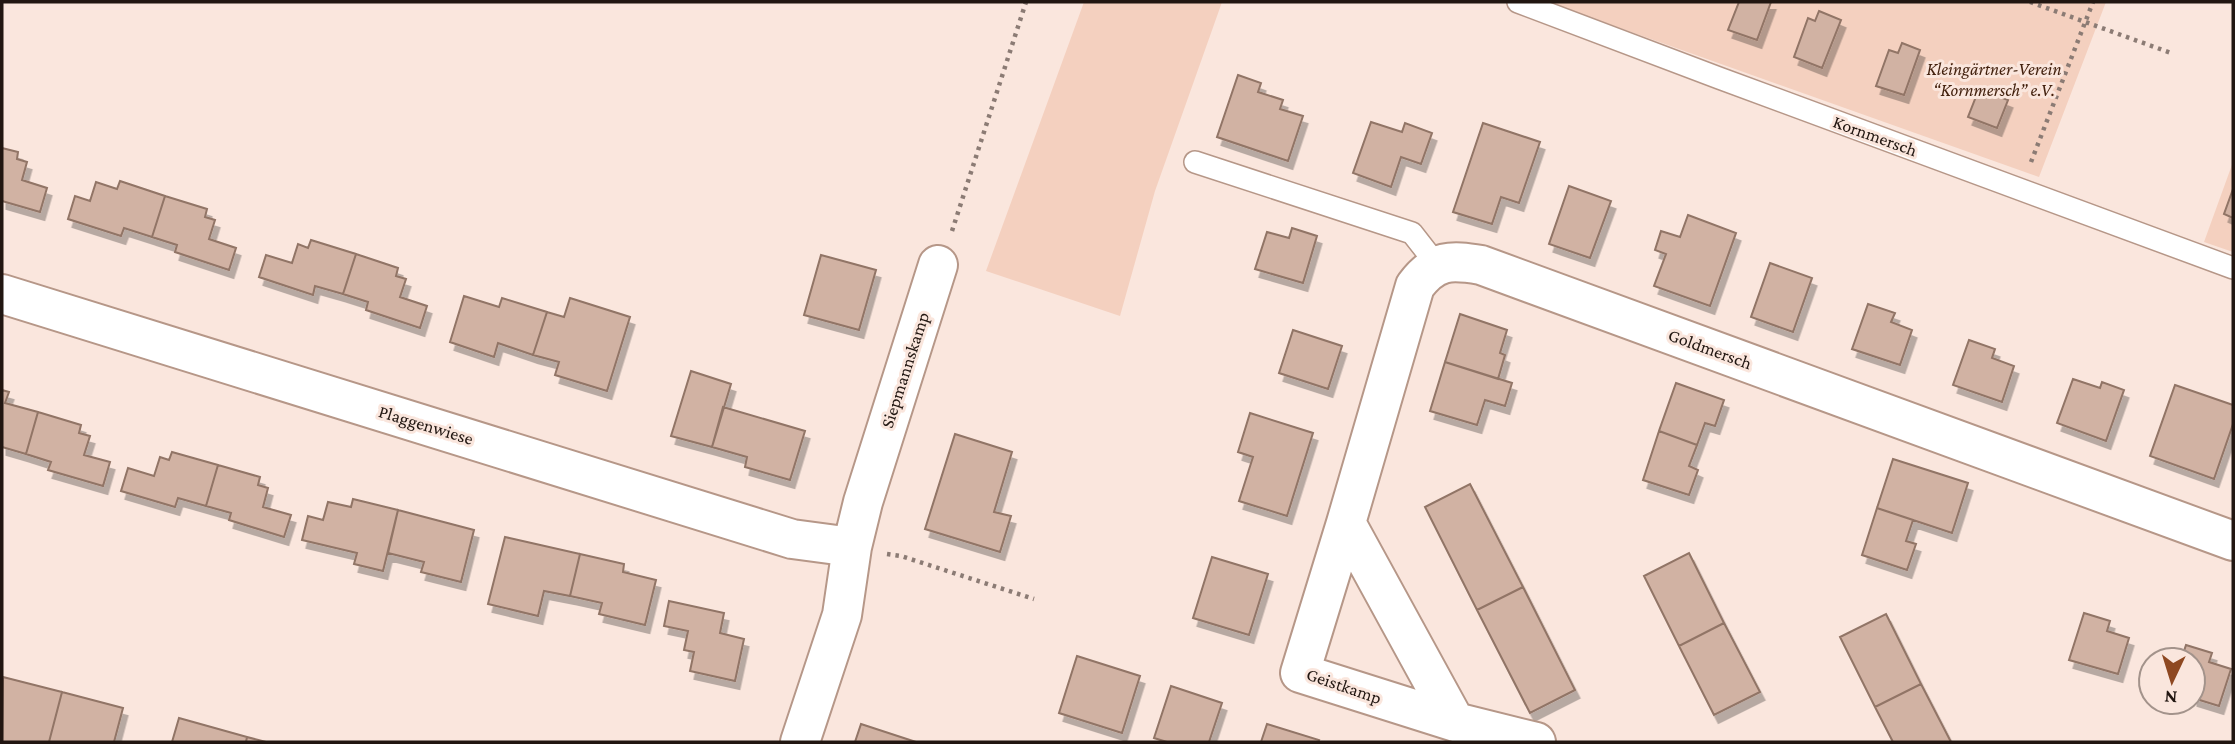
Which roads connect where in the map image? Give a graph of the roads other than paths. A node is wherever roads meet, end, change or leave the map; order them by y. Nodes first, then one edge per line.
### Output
1 (1518, 2) edge
2 (1195, 162) dead end
3 (939, 265) road end
4 (1437, 265) junction
5 (2233, 268) edge
6 (2, 294) edge
7 (1346, 523) junction
8 (2233, 541) edge
9 (852, 547) junction
10 (1455, 722) junction
11 (800, 742) edge
12 (1536, 742) edge

1 - 5 lane, Kornmersch
2 - 4 lane
3 - 9 street, Siepmannskamp
4 - 7 street, Geistkamp
4 - 8 street, Goldmersch
6 - 9 street, Plaggenwiese
7 - 10 street
7 - 10 street, Geistkamp
9 - 11 street, Siepmannskamp
10 - 12 street, Geistkamp

